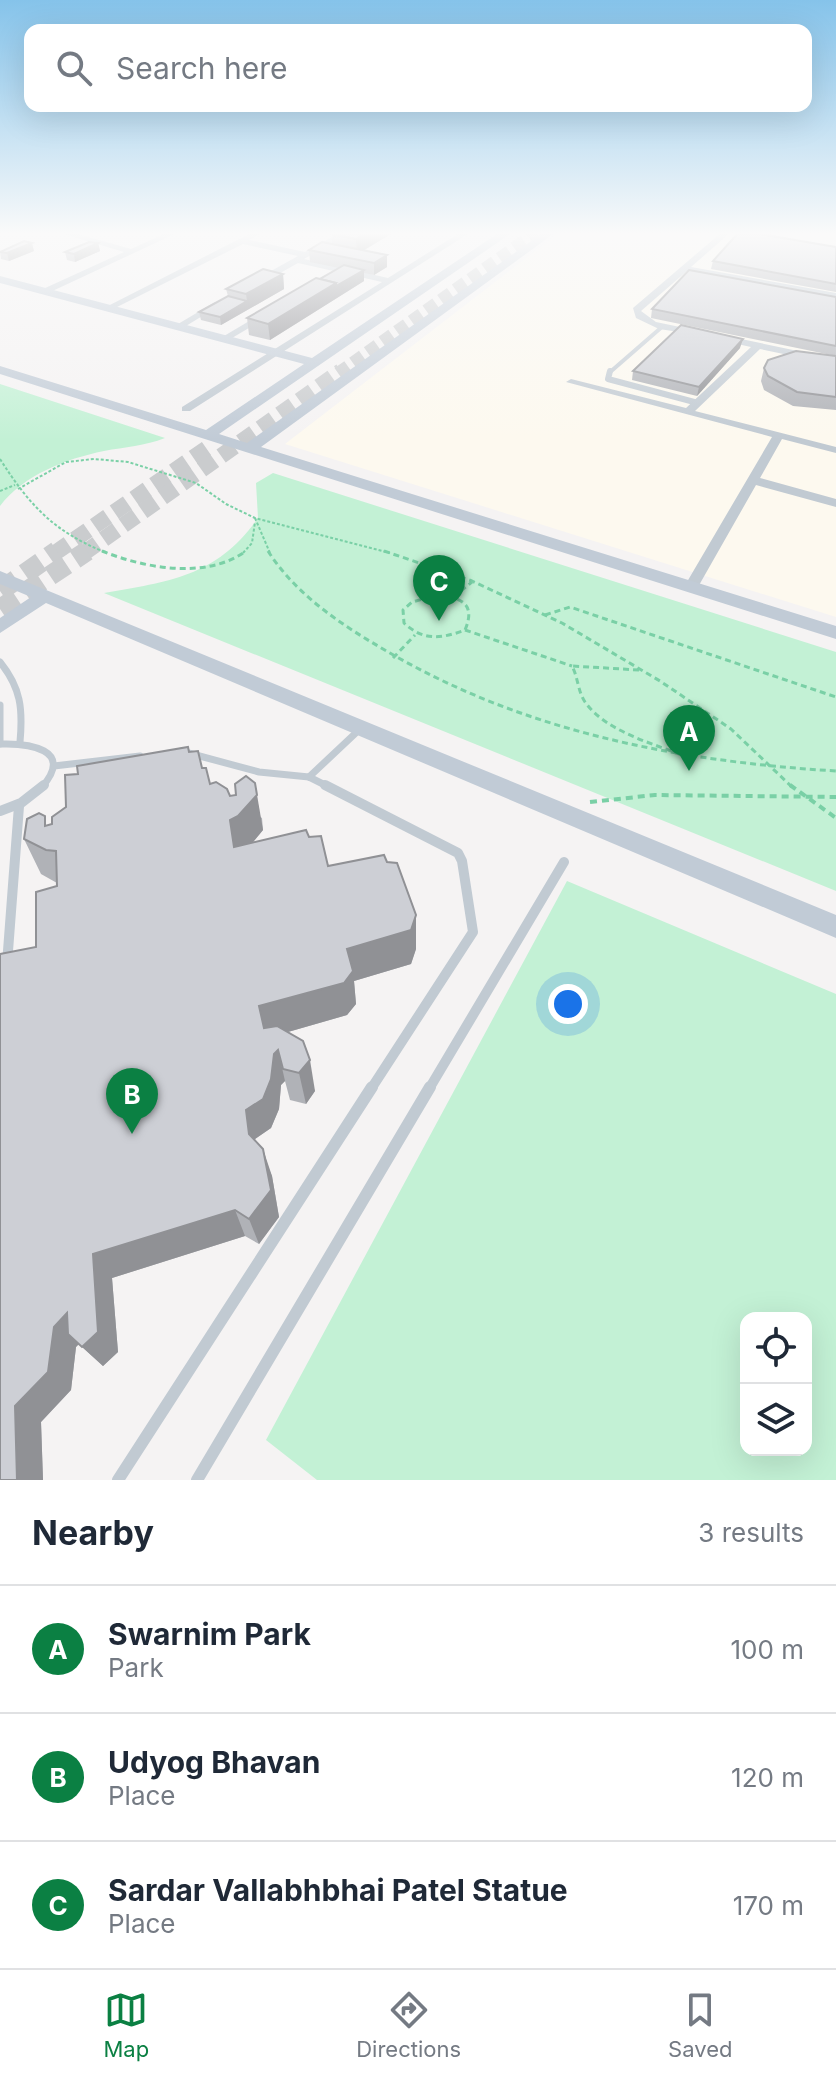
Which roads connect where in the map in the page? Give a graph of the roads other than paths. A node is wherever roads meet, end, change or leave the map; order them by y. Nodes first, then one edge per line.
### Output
1 (83, 301) edge
2 (122, 301) edge
3 (223, 301) edge
4 (359, 301) edge
5 (406, 301) edge
6 (455, 301) edge
7 (646, 301) edge
8 (108, 308) junction
9 (275, 308) edge
10 (663, 326) junction
11 (178, 327) junction
12 (224, 339) junction
13 (758, 346) junction
14 (277, 353) junction
15 (836, 362) edge
16 (315, 363) junction
17 (0, 370) edge
18 (571, 382) dead end
19 (694, 407) junction
20 (186, 409) dead end
21 (208, 435) junction
22 (779, 435) junction
23 (250, 448) junction
24 (836, 450) edge
25 (752, 480) junction
26 (836, 503) edge
27 (0, 577) edge
28 (691, 587) junction
29 (44, 596) junction
30 (0, 627) edge
31 (836, 633) edge
32 (0, 662) edge
33 (0, 705) edge
34 (361, 728) junction
35 (20, 742) junction
36 (0, 744) edge
37 (177, 751) edge
38 (146, 755) edge
39 (54, 766) junction
40 (309, 777) junction
41 (19, 806) junction
42 (0, 811) edge
43 (564, 862) dead end
44 (836, 927) edge
45 (0, 978) edge
46 (118, 1480) edge
47 (197, 1480) edge

1 - 8 street
2 - 8 street
3 - 11 street
4 - 14 street
5 - 16 street
6 - 23 street
7 - 10 street
8 - 11 street
9 - 12 street
10 - 13 street
10 - 19 lane
11 - 12 street
12 - 14 street
13 - 15 street
13 - 19 street
14 - 16 street
14 - 20 street
16 - 21 street
17 - 21 street
18 - 19 street
19 - 22 street
21 - 23 street
22 - 24 street
22 - 25 street
23 - 28 street
25 - 26 street
25 - 28 street
27 - 29 street
28 - 31 street
29 - 30 street
29 - 34 street
32 - 35 lane
33 - 36 lane
34 - 40 lane
34 - 44 street
35 - 36 lane
35 - 39 lane
37 - 40 lane
38 - 39 lane
39 - 41 lane
40 - 46 lane
41 - 42 lane
41 - 45 lane
43 - 47 lane

